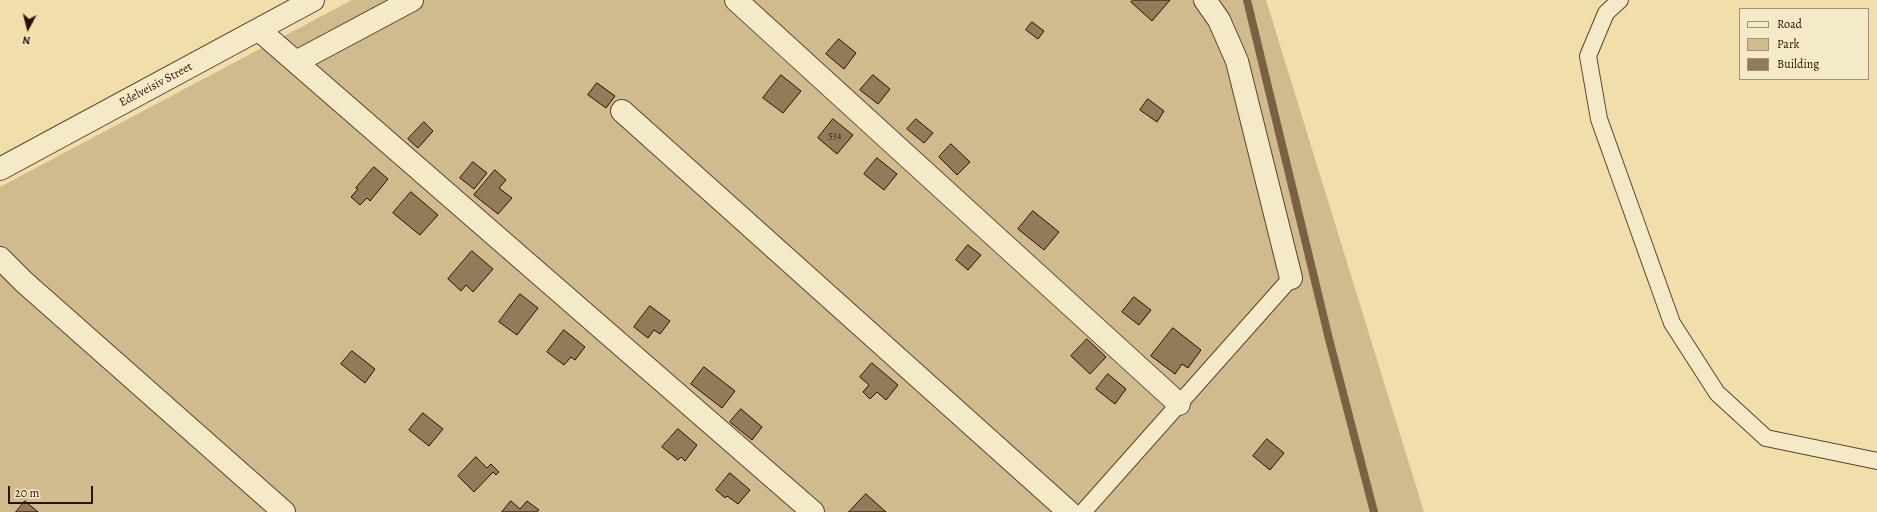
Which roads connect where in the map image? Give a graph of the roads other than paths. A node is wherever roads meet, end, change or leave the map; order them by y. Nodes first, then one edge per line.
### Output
1 (313, 0) edge
2 (412, 0) edge
3 (736, 0) edge
4 (1205, 0) edge
5 (1620, 0) edge
6 (259, 30) junction
7 (296, 62) junction
8 (622, 111) dead end
9 (0, 169) edge
10 (0, 258) edge
11 (1291, 278) joint
12 (1179, 404) junction
13 (1877, 461) edge
14 (284, 512) edge
15 (813, 512) edge
16 (1069, 512) edge
17 (1083, 512) edge

1 - 6 street, Edelveisiv Street
2 - 7 street
3 - 12 street
4 - 11 street
5 - 13 lane
6 - 7 street
6 - 9 street, Edelveisiv Street
7 - 15 street
8 - 16 street
10 - 14 street
11 - 12 lane
12 - 17 lane

